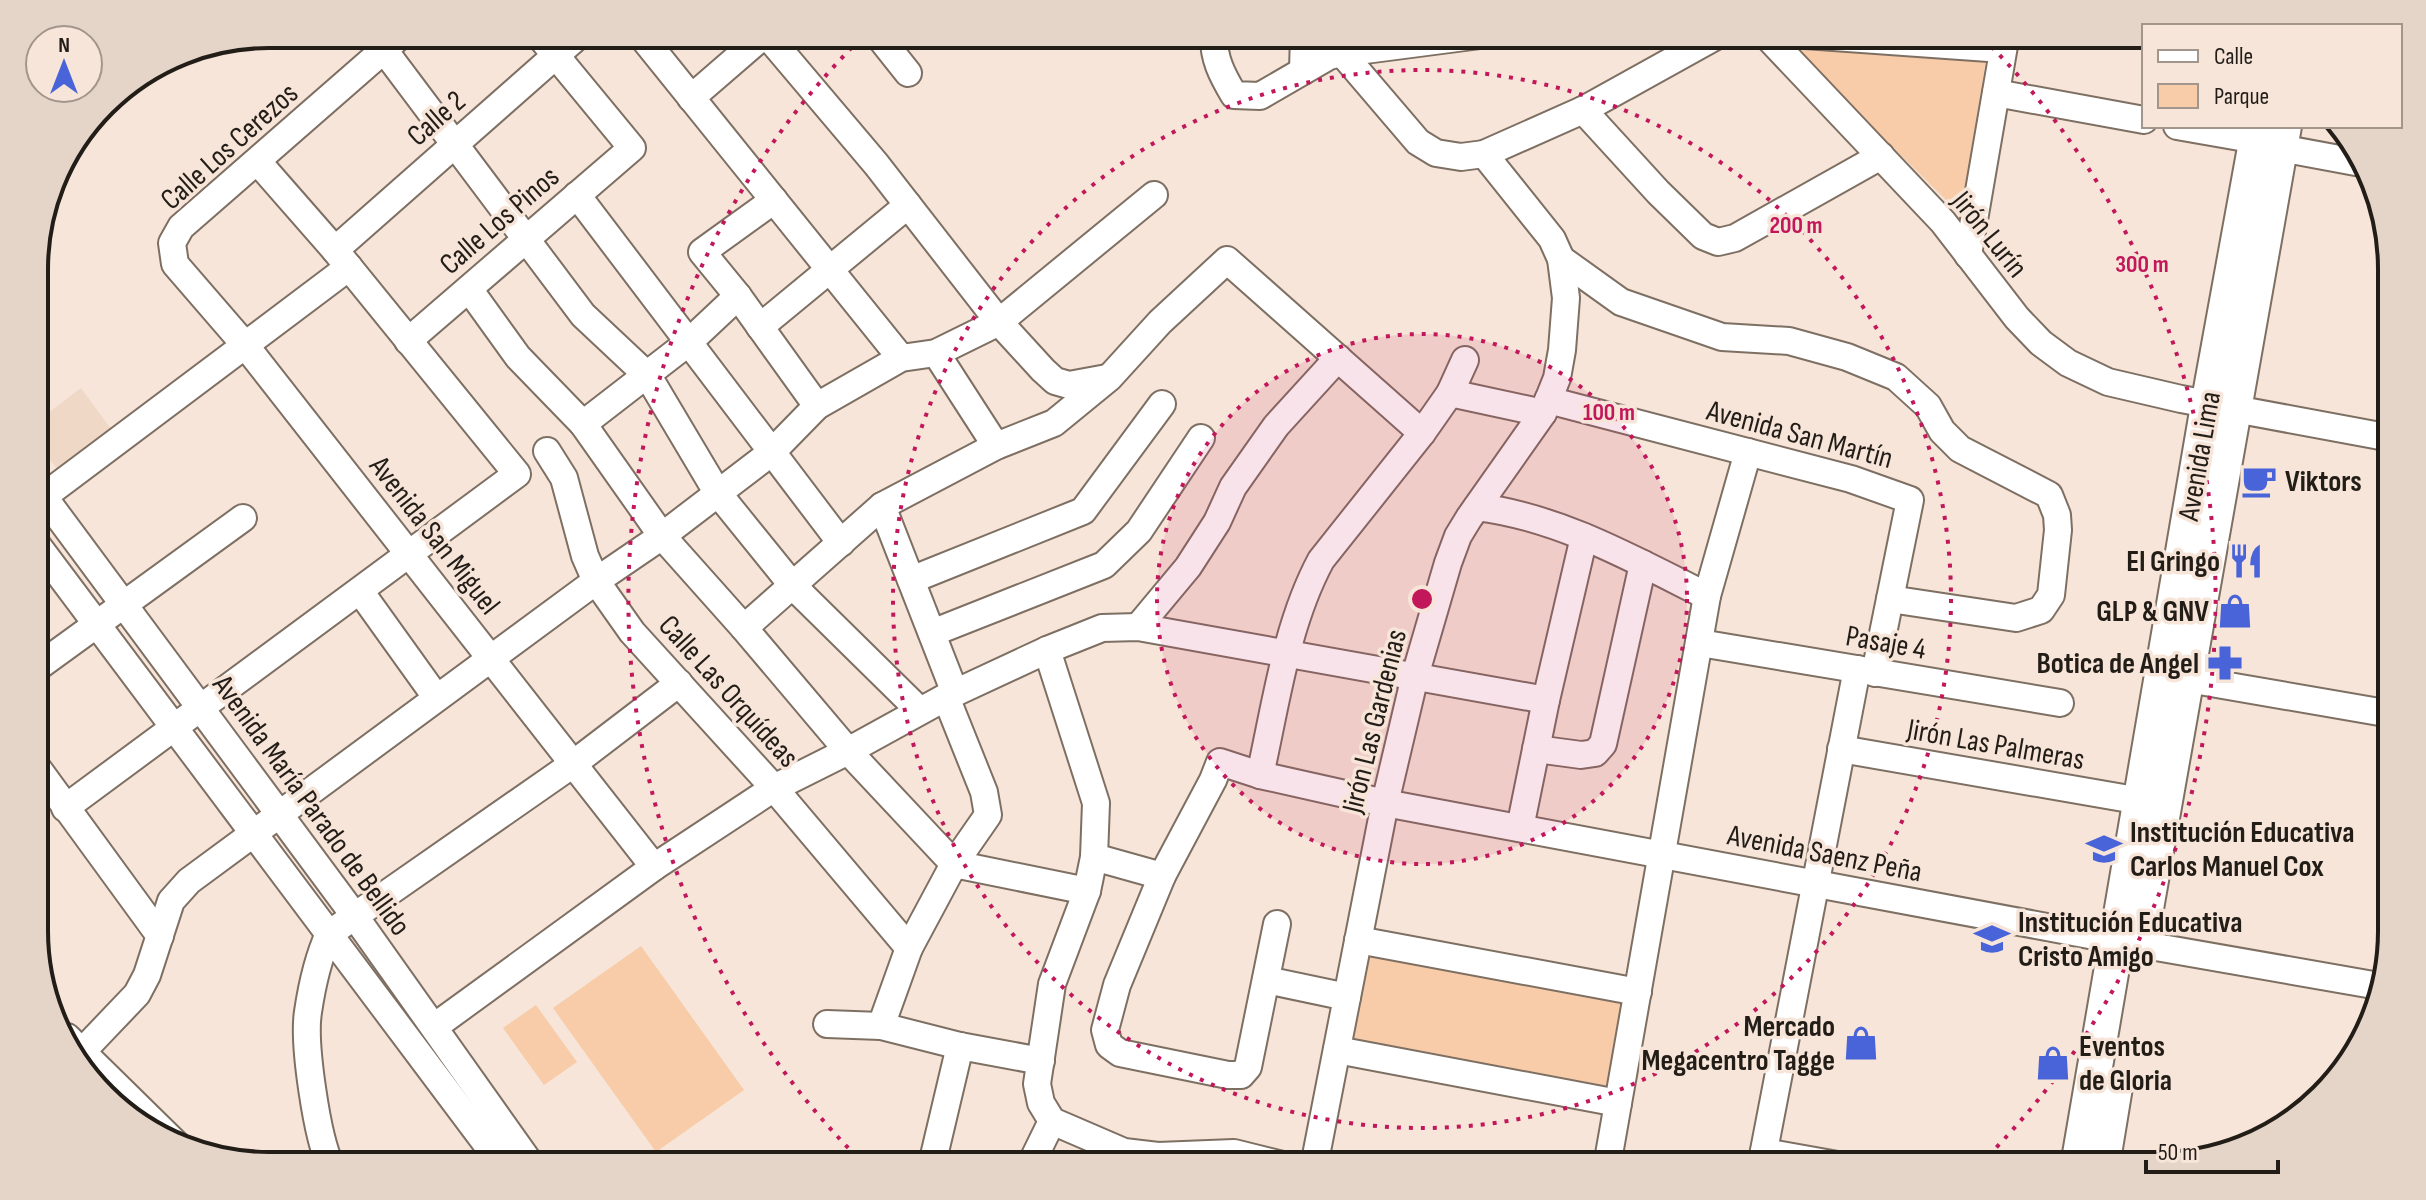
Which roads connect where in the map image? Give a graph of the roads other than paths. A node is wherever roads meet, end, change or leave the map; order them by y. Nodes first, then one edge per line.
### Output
1 (386, 48) edge
2 (397, 48) edge
3 (550, 48) edge
4 (564, 48) edge
5 (651, 48) edge
6 (749, 48) edge
7 (777, 48) edge
8 (888, 48) edge
9 (1214, 48) edge
10 (1304, 48) edge
11 (1380, 48) edge
12 (1695, 48) edge
13 (1778, 48) edge
14 (2004, 48) edge
15 (1342, 53) junction
16 (556, 55) junction
17 (1303, 71) junction
18 (908, 73) dead end
19 (1996, 93) junction
20 (691, 98) junction
21 (1583, 110) junction
22 (2142, 120) edge
23 (2198, 128) edge
24 (2270, 135) edge
25 (455, 144) junction
26 (1484, 154) junction
27 (1881, 156) junction
28 (2348, 159) edge
29 (258, 162) junction
30 (577, 195) junction
31 (1154, 195) dead end
32 (774, 200) junction
33 (908, 205) junction
34 (527, 239) junction
35 (172, 243) joint
36 (1968, 255) junction
37 (342, 259) junction
38 (1561, 259) junction
39 (831, 271) junction
40 (469, 289) junction
41 (738, 296) junction
42 (999, 322) junction
43 (760, 327) junction
44 (408, 341) junction
45 (689, 342) junction
46 (245, 345) junction
47 (936, 353) junction
48 (901, 358) junction
49 (1338, 358) junction
50 (1465, 360) dead end
51 (647, 375) junction
52 (1109, 378) junction
53 (1450, 393) junction
54 (1162, 404) dead end
55 (817, 406) junction
56 (1546, 406) junction
57 (2220, 408) junction
58 (583, 424) junction
59 (1422, 433) junction
60 (2378, 436) edge
61 (1201, 438) dead end
62 (996, 446) junction
63 (547, 451) dead end
64 (772, 452) junction
65 (1748, 452) junction
66 (48, 488) edge
67 (717, 492) junction
68 (882, 506) junction
69 (1477, 507) junction
70 (48, 508) edge
71 (243, 518) dead end
72 (662, 536) junction
73 (1584, 537) junction
74 (841, 543) junction
75 (410, 555) junction
76 (48, 559) edge
77 (1643, 564) junction
78 (911, 580) junction
79 (596, 581) junction
80 (793, 586) junction
81 (360, 591) junction
82 (1707, 596) junction
83 (1890, 599) junction
84 (125, 605) junction
85 (97, 625) junction
86 (1138, 627) junction
87 (744, 628) junction
88 (932, 633) junction
89 (1700, 643) junction
90 (1047, 650) junction
91 (1288, 653) junction
92 (491, 658) junction
93 (48, 660) edge
94 (1866, 671) junction
95 (1415, 676) junction
96 (2188, 679) junction
97 (679, 683) junction
98 (950, 695) junction
99 (436, 697) junction
100 (1546, 700) junction
101 (2060, 703) dead end
102 (201, 708) junction
103 (919, 710) junction
104 (2378, 712) edge
105 (175, 728) junction
106 (1536, 749) junction
107 (1841, 749) junction
108 (848, 751) junction
109 (573, 764) junction
110 (1260, 775) junction
111 (48, 783) edge
112 (774, 788) junction
113 (2141, 801) junction
114 (1385, 803) junction
115 (65, 808) junction
116 (279, 813) junction
117 (1520, 828) junction
118 (253, 832) junction
119 (1662, 855) junction
120 (1094, 857) junction
121 (954, 864) junction
122 (654, 867) junction
123 (1162, 876) junction
124 (1816, 884) junction
125 (1087, 891) junction
126 (354, 915) junction
127 (1277, 924) dead end
128 (329, 934) junction
129 (160, 936) junction
130 (1358, 940) junction
131 (2128, 942) junction
132 (909, 948) junction
133 (1266, 980) junction
134 (2371, 985) edge
135 (1638, 992) junction
136 (1347, 997) junction
137 (827, 1024) dead end
138 (881, 1026) junction
139 (434, 1027) junction
140 (80, 1045) edge
141 (960, 1046) junction
142 (1337, 1050) junction
143 (1041, 1061) junction
144 (98, 1071) edge
145 (1618, 1103) junction
146 (141, 1111) edge
147 (1052, 1121) junction
148 (326, 1152) edge
149 (492, 1152) edge
150 (522, 1152) edge
151 (935, 1152) edge
152 (1037, 1152) edge
153 (1124, 1152) edge
154 (1317, 1152) edge
155 (1609, 1152) edge
156 (1763, 1152) edge
157 (2081, 1152) edge
158 (2104, 1152) edge

1 - 29 street, Calle Los Cerezos
2 - 25 street
3 - 16 street
4 - 16 street, Calle 2
5 - 20 street
6 - 20 street
7 - 33 street
8 - 18 street
9 - 17 street
10 - 17 street
11 - 15 street
12 - 21 street
13 - 27 street, Jirón Lurín
14 - 19 street
15 - 17 street
15 - 26 street
16 - 25 street, Calle 2
16 - 30 street, Calle Los Pinos
19 - 22 street
19 - 36 street
20 - 32 street
21 - 26 street
21 - 27 street
23 - 24 street
24 - 28 street
24 - 57 main road, Avenida Lima
25 - 34 street
25 - 37 street, Calle 2
26 - 38 street, Jirón Las Gardenias
27 - 36 street, Jirón Lurín
29 - 35 street, Calle Los Cerezos
29 - 37 street
30 - 34 street, Calle Los Pinos
30 - 45 street
31 - 42 street
32 - 39 street
32 - 41 street
33 - 39 street
33 - 42 street
34 - 40 street, Calle Los Pinos
34 - 51 street
35 - 46 street, Avenida San Miguel
36 - 57 street, Jirón Lurín
37 - 44 street
37 - 46 street, Calle 2
38 - 56 street, Jirón Las Gardenias
38 - 83 street
39 - 43 street
39 - 48 street
40 - 44 street, Calle Los Pinos
40 - 58 street
41 - 43 street
41 - 45 street
42 - 47 street
42 - 52 street
43 - 55 street
44 - 75 street
45 - 51 street
45 - 64 street
46 - 66 street, Calle 2
46 - 75 street, Avenida San Miguel
47 - 48 street
47 - 62 street
48 - 55 street
49 - 52 street
49 - 59 street
49 - 86 street
50 - 53 street
51 - 58 street
51 - 67 street
52 - 62 street
53 - 56 street, Avenida San Martín
53 - 59 street
54 - 78 street
55 - 64 street
56 - 65 street, Avenida San Martín
56 - 69 street, Jirón Las Gardenias
57 - 60 street, Jirón Lurín
57 - 96 main road, Avenida Lima
57 - 113 main road, Avenida Lima
58 - 72 street
59 - 91 street
61 - 88 street
62 - 68 street
63 - 79 street, Calle Las Orquídeas
64 - 67 street
64 - 74 street
65 - 82 street
65 - 83 street, Avenida San Martín
67 - 72 street
67 - 80 street
68 - 74 street
68 - 78 street
69 - 73 street
69 - 95 street, Jirón Las Gardenias
70 - 84 street, Avenida María Parado de Bellido
71 - 84 street
72 - 79 street
72 - 87 street
73 - 77 street
73 - 100 street
74 - 80 street
75 - 81 street
75 - 92 street, Avenida San Miguel
76 - 85 street, Avenida María Parado de Bellido
77 - 82 street
77 - 106 street
78 - 88 street
79 - 92 street
79 - 97 street, Calle Las Orquídeas
80 - 87 street
80 - 103 street
81 - 99 street
81 - 102 street
82 - 89 street
83 - 94 street, Avenida San Martín
84 - 85 street
84 - 102 street, Avenida María Parado de Bellido
85 - 93 street
85 - 105 street, Avenida María Parado de Bellido
86 - 90 street
86 - 91 street
87 - 108 street
88 - 98 street
89 - 94 street, Pasaje 4
89 - 119 street
90 - 98 street
90 - 120 street
91 - 95 street
91 - 110 street
92 - 99 street
92 - 109 street, Avenida San Miguel
94 - 101 street, Pasaje 4
94 - 107 street, Avenida San Martín
95 - 100 street
95 - 114 street, Jirón Las Gardenias
96 - 104 street
96 - 131 main road, Avenida Lima
97 - 109 street
97 - 112 street, Calle Las Orquídeas
98 - 103 street
98 - 121 street
99 - 116 street
100 - 106 street
102 - 105 street
102 - 116 street, Avenida María Parado de Bellido
103 - 108 street
105 - 115 street
105 - 118 street, Avenida María Parado de Bellido
106 - 117 street
107 - 113 street, Jirón Las Palmeras
107 - 124 street, Avenida San Martín
108 - 112 street
108 - 121 street
109 - 122 street, Avenida San Miguel
109 - 126 street
110 - 114 street, Avenida Saenz Peña
110 - 123 street, Avenida Saenz Peña
111 - 115 street
112 - 122 street
112 - 132 street, Calle Las Orquídeas
113 - 131 main road, Avenida Lima
114 - 117 street, Avenida Saenz Peña
114 - 130 street, Jirón Las Gardenias
115 - 129 street
116 - 118 street
116 - 126 street, Avenida María Parado de Bellido
117 - 119 street, Avenida Saenz Peña
118 - 128 street, Avenida María Parado de Bellido
118 - 129 street
119 - 124 street, Avenida Saenz Peña
119 - 135 street
120 - 123 street
120 - 125 street
121 - 125 street
121 - 132 street
122 - 139 street
123 - 133 street
124 - 131 street, Avenida Saenz Peña
124 - 156 street, Avenida San Martín
125 - 143 street
126 - 128 street
126 - 139 street, Avenida María Parado de Bellido
127 - 133 street
128 - 148 street
128 - 149 street, Avenida María Parado de Bellido
129 - 140 street
130 - 135 street
130 - 136 street, Jirón Las Gardenias
131 - 134 street, Avenida Saenz Peña
131 - 157 main road, Avenida Lima
131 - 158 main road, Avenida Lima
132 - 138 street
133 - 136 street
135 - 145 street
136 - 142 street, Jirón Las Gardenias
137 - 138 street
138 - 141 street
139 - 150 street, Avenida María Parado de Bellido
141 - 143 street
141 - 151 street
142 - 145 street
142 - 154 street, Jirón Las Gardenias
143 - 147 street
144 - 146 street
145 - 155 street
147 - 152 street
147 - 153 street

